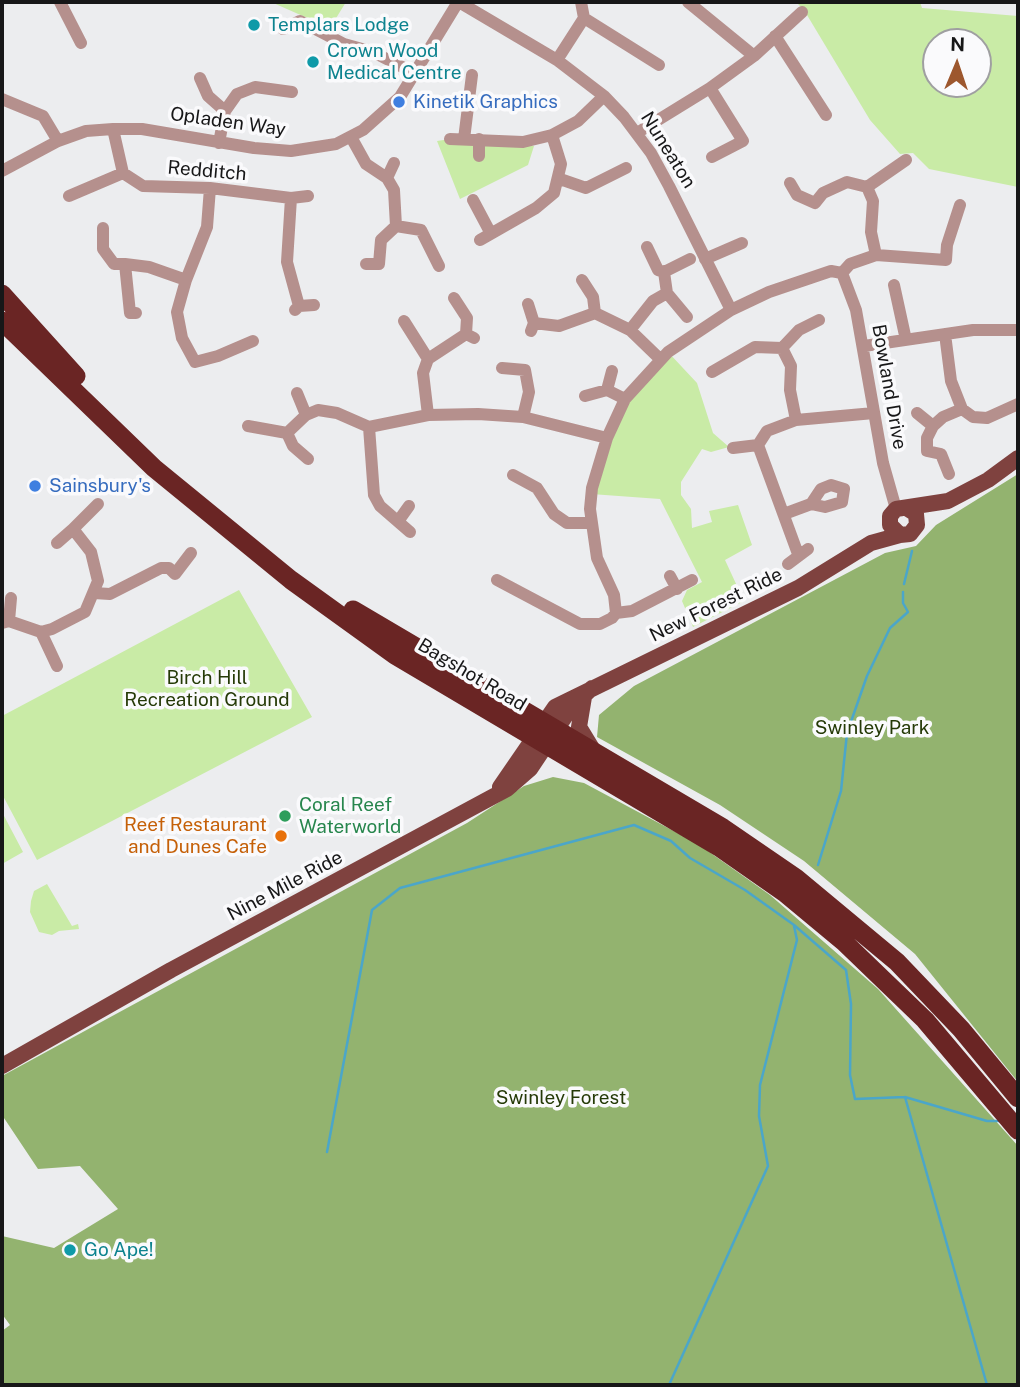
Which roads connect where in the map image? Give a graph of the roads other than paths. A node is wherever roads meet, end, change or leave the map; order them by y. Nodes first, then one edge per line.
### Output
1 (459, 2) edge
2 (581, 2) edge
3 (688, 2) edge
4 (61, 4) edge
5 (48, 10) dead end
6 (802, 12) dead end
7 (584, 18) junction
8 (283, 29) dead end
9 (775, 36) junction
10 (81, 43) dead end
11 (754, 56) junction
12 (557, 60) junction
13 (659, 65) dead end
14 (416, 74) junction
15 (200, 78) dead end
16 (473, 82) dead end
17 (710, 88) junction
18 (292, 92) dead end
19 (604, 96) junction
20 (2, 99) edge
21 (225, 111) junction
22 (826, 115) dead end
23 (113, 129) junction
24 (637, 133) junction
25 (552, 135) junction
26 (351, 137) junction
27 (450, 139) dead end
28 (464, 139) junction
29 (479, 139) junction
30 (58, 141) junction
31 (219, 143) junction
32 (479, 156) dead end
33 (712, 157) dead end
34 (906, 160) dead end
35 (394, 163) dead end
36 (626, 167) dead end
37 (8, 169) edge
38 (123, 173) junction
39 (387, 178) junction
40 (560, 179) junction
41 (2, 182) edge
42 (790, 183) dead end
43 (867, 187) junction
44 (210, 188) junction
45 (69, 196) dead end
46 (308, 196) dead end
47 (292, 198) junction
48 (473, 200) dead end
49 (960, 205) dead end
50 (396, 226) junction
51 (103, 228) dead end
52 (743, 243) dead end
53 (647, 247) dead end
54 (876, 256) junction
55 (690, 259) dead end
56 (705, 259) junction
57 (125, 264) junction
58 (366, 264) dead end
59 (439, 266) dead end
60 (664, 272) junction
61 (842, 273) junction
62 (186, 281) junction
63 (582, 281) dead end
64 (894, 285) dead end
65 (667, 293) junction
66 (2, 294) edge
67 (454, 298) dead end
68 (528, 304) dead end
69 (314, 305) dead end
70 (731, 310) junction
71 (595, 313) junction
72 (128, 314) dead end
73 (687, 317) dead end
74 (819, 320) dead end
75 (2, 321) edge
76 (404, 321) dead end
77 (630, 330) junction
78 (1018, 330) edge
79 (945, 334) junction
80 (906, 340) junction
81 (253, 341) dead end
82 (864, 345) junction
83 (782, 348) junction
84 (428, 359) junction
85 (660, 359) junction
86 (502, 368) dead end
87 (612, 371) dead end
88 (712, 372) dead end
89 (607, 390) junction
90 (297, 393) dead end
91 (585, 396) dead end
92 (625, 400) junction
93 (1018, 404) edge
94 (962, 409) junction
95 (874, 413) junction
96 (917, 413) dead end
97 (306, 415) junction
98 (428, 415) junction
99 (523, 417) junction
100 (796, 420) junction
101 (248, 426) dead end
102 (933, 426) junction
103 (369, 427) junction
104 (282, 432) junction
105 (607, 438) junction
106 (758, 445) junction
107 (733, 448) dead end
108 (1018, 458) edge
109 (308, 459) dead end
110 (159, 464) junction
111 (948, 474) dead end
112 (513, 475) dead end
113 (98, 503) dead end
114 (811, 504) dead end
115 (409, 506) dead end
116 (784, 514) junction
117 (903, 515) junction
118 (399, 520) junction
119 (589, 523) junction
120 (73, 529) junction
121 (410, 532) dead end
122 (57, 543) dead end
123 (855, 552) junction
124 (191, 553) dead end
125 (788, 564) dead end
126 (670, 576) dead end
127 (497, 580) dead end
128 (692, 580) dead end
129 (677, 589) junction
130 (93, 593) junction
131 (11, 598) dead end
132 (616, 613) junction
133 (5, 622) edge
134 (41, 632) junction
135 (57, 666) dead end
136 (588, 692) junction
137 (545, 734) junction
138 (593, 751) junction
139 (171, 970) junction
140 (2, 1055) edge
141 (2, 1066) edge
142 (1018, 1098) edge
143 (1018, 1130) edge

1 - 12 street, Nuneaton
1 - 14 street, Opladen Way
2 - 7 street
3 - 11 street
4 - 5 street
4 - 10 street
6 - 9 street
7 - 12 street
7 - 13 street
8 - 14 street
9 - 11 street
9 - 22 street
11 - 17 street
12 - 19 street, Nuneaton
14 - 26 street, Opladen Way
15 - 21 street
16 - 28 street
17 - 24 street
17 - 33 street
18 - 21 street
19 - 24 street, Nuneaton
19 - 25 street
20 - 30 street
21 - 31 street
23 - 30 street, Opladen Way
23 - 31 street, Opladen Way
23 - 38 street
24 - 56 street, Nuneaton
25 - 29 street
25 - 40 street
26 - 31 street, Opladen Way
26 - 39 street
27 - 28 street
28 - 29 street
29 - 32 street
30 - 37 street, Opladen Way
34 - 43 street
35 - 39 street
36 - 40 street
37 - 41 street, Opladen Way
38 - 44 street, Redditch
38 - 45 street
39 - 50 street
40 - 48 street
42 - 43 street
43 - 54 street
44 - 47 street, Redditch
44 - 62 street
46 - 47 street, Redditch
47 - 69 street
49 - 54 street
50 - 58 street
50 - 59 street
51 - 57 street
52 - 56 street
53 - 60 street
54 - 61 street
55 - 60 street
56 - 70 street, Nuneaton
57 - 62 street
57 - 72 street
60 - 65 street
61 - 70 street
61 - 82 street, Bowland Drive
62 - 81 street
63 - 71 street
64 - 80 street
65 - 73 street
65 - 77 street
66 - 110 highway
67 - 84 street
68 - 71 street
70 - 85 street
71 - 77 street
74 - 83 street
75 - 110 highway
76 - 84 street
77 - 85 street
78 - 79 street
79 - 80 street
79 - 94 street
80 - 82 street
82 - 95 street, Bowland Drive
83 - 88 street
83 - 100 street
84 - 98 street
85 - 92 street
86 - 99 street
87 - 89 street
89 - 91 street
89 - 92 street
90 - 97 street
92 - 105 street
93 - 94 street
94 - 102 street
95 - 100 street
95 - 117 street, Bowland Drive
96 - 102 street
97 - 103 street
97 - 104 street
98 - 99 street
98 - 103 street
99 - 105 street
100 - 106 street
101 - 104 street
102 - 111 street
103 - 118 street
104 - 109 street
105 - 119 street
106 - 107 street
106 - 116 street
108 - 117 main road
110 - 137 highway, Bagshot Road
110 - 137 highway, Bagshot Road
112 - 119 street
113 - 120 street
114 - 116 street
115 - 118 street
116 - 125 street
117 - 123 main road, New Forest Ride
117 - 123 main road, New Forest Ride
118 - 121 street
119 - 132 street
120 - 122 street
120 - 130 street
123 - 136 main road, New Forest Ride
124 - 130 street
126 - 129 street
127 - 132 street
128 - 129 street
129 - 132 street
130 - 134 street
131 - 133 street
133 - 134 street
134 - 135 street
136 - 137 main road, New Forest Ride
136 - 138 main road
137 - 138 highway, Bagshot Road
137 - 139 main road, Nine Mile Ride
137 - 143 highway, Bagshot Road
138 - 142 highway, Bagshot Road
139 - 140 main road, Nine Mile Ride
139 - 141 main road, Nine Mile Ride

